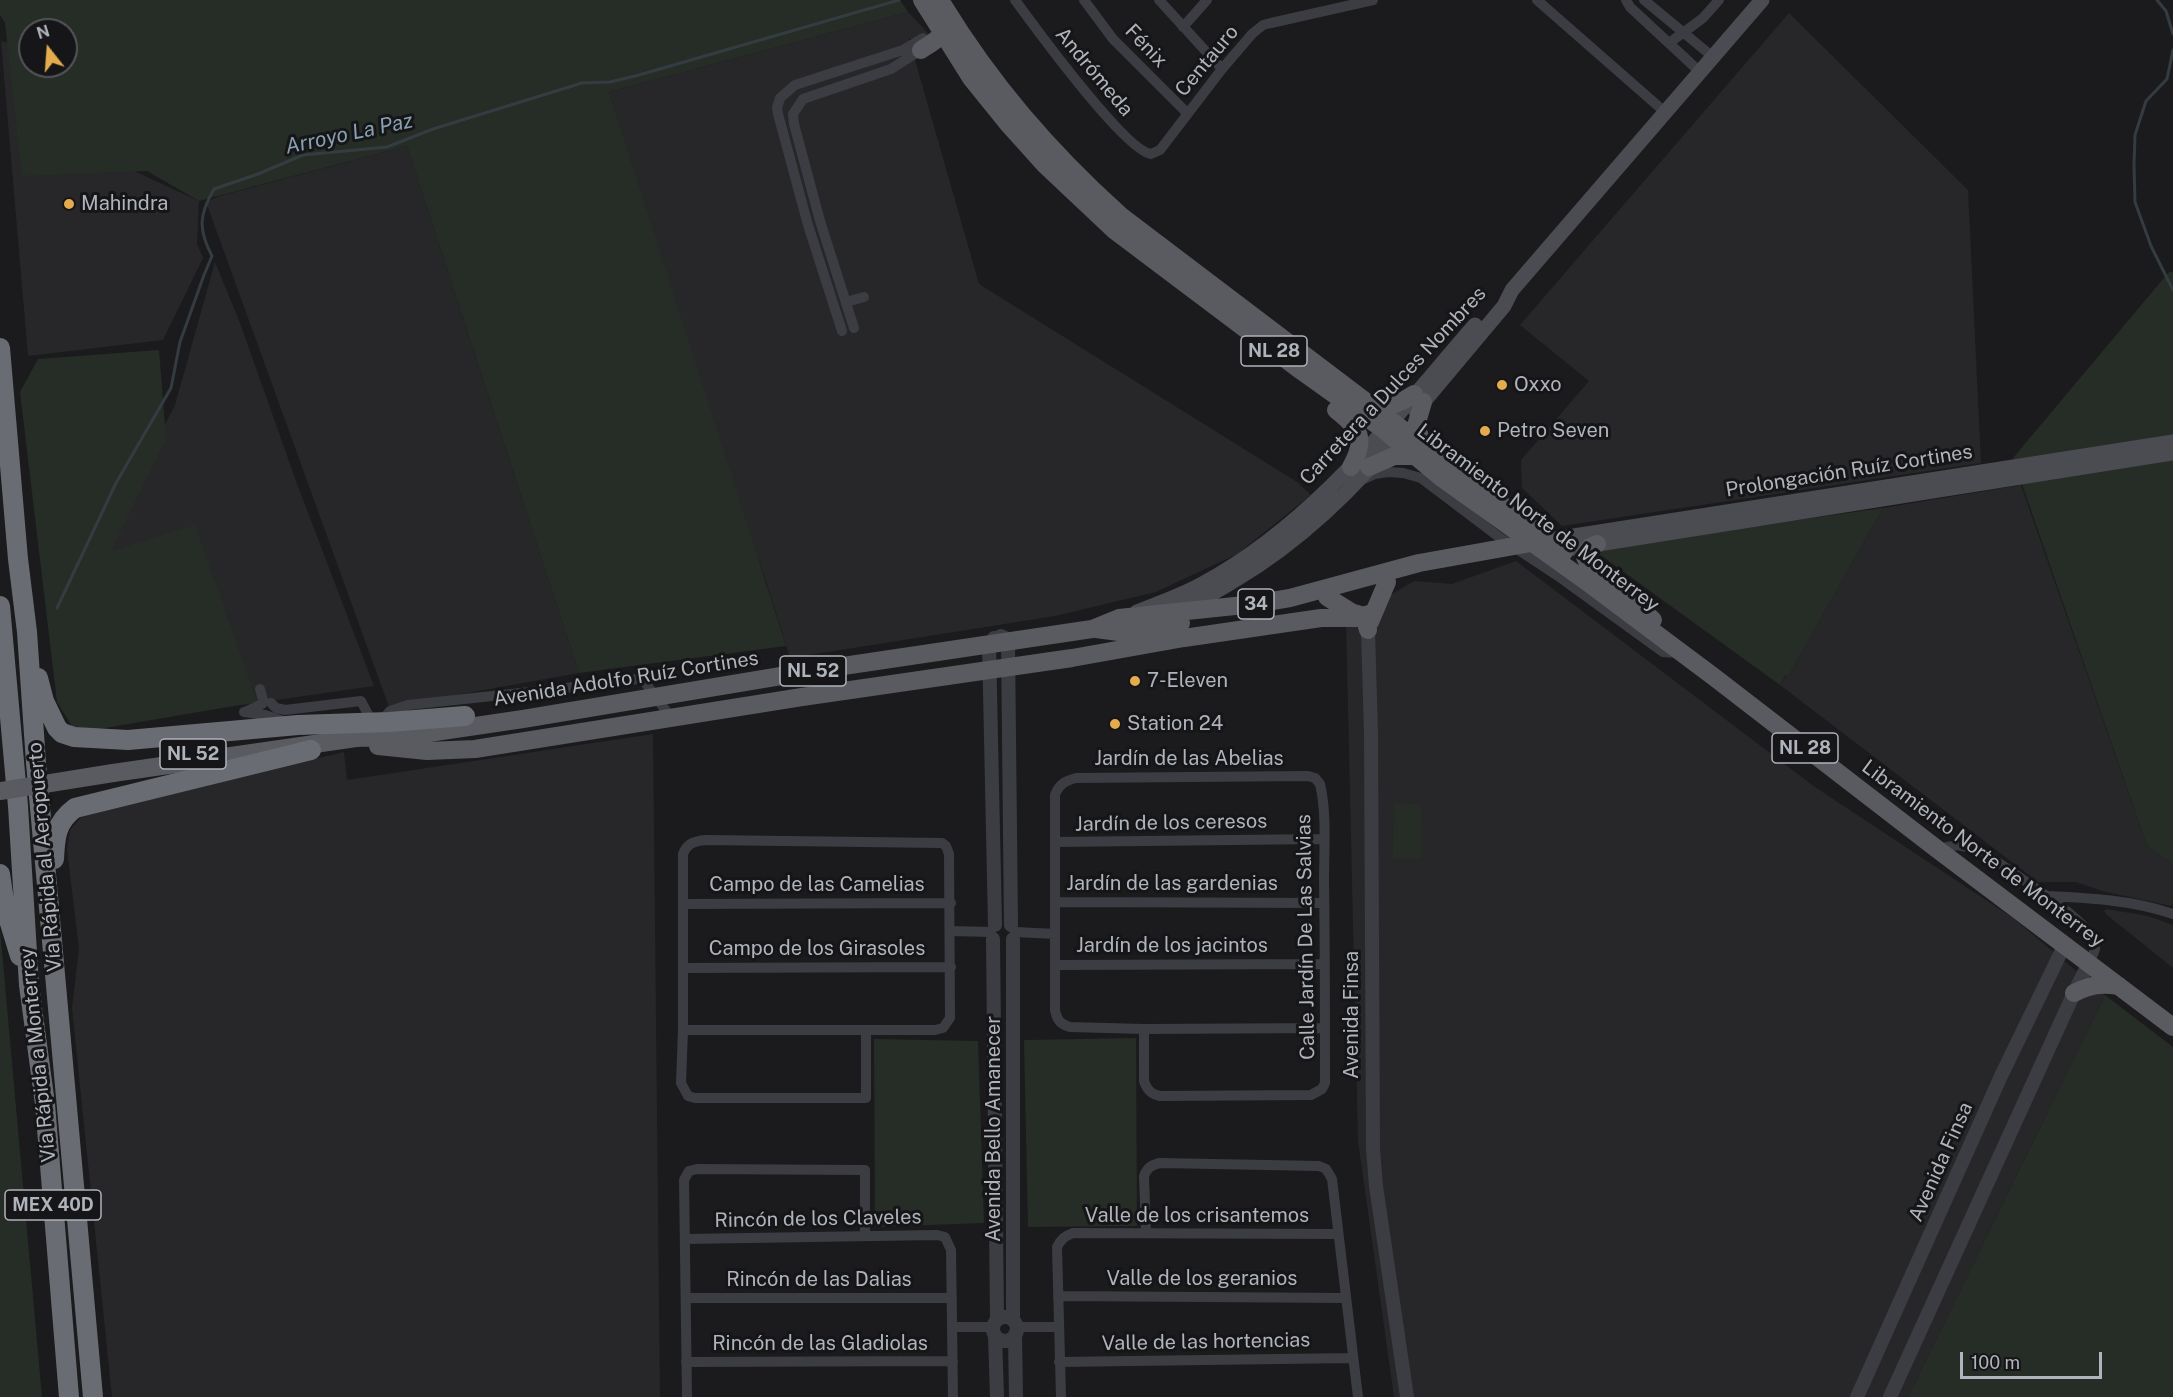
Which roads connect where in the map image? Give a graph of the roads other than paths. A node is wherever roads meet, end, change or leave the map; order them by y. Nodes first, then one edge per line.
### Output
1 (1015, 0) edge
2 (1084, 0) edge
3 (1159, 0) edge
4 (1207, 0) edge
5 (1372, 0) edge
6 (1537, 0) edge
7 (1626, 0) edge
8 (1644, 0) edge
9 (1719, 0) edge
10 (1762, 0) edge
11 (930, 3) edge
12 (1183, 27) junction
13 (1682, 32) junction
14 (932, 36) junction
15 (1670, 43) junction
16 (957, 56) junction
17 (1713, 57) junction
18 (1222, 69) junction
19 (987, 72) junction
20 (1700, 72) junction
21 (1666, 112) junction
22 (1187, 113) junction
23 (1156, 153) joint
24 (864, 297) dead end
25 (846, 302) junction
26 (1224, 313) junction
27 (854, 328) dead end
28 (842, 331) dead end
29 (0, 348) edge
30 (1419, 398) junction
31 (1363, 408) junction
32 (1393, 429) junction
33 (2169, 448) edge
34 (1420, 452) junction
35 (1361, 463) junction
36 (2033, 470) junction
37 (1352, 487) junction
38 (1597, 544) junction
39 (1538, 548) junction
40 (1387, 582) junction
41 (1327, 597) junction
42 (0, 606) edge
43 (1178, 612) junction
44 (1119, 618) junction
45 (1212, 618) junction
46 (1368, 620) junction
47 (1658, 625) junction
48 (1092, 628) junction
49 (1146, 629) junction
50 (27, 632) junction
51 (1000, 637) junction
52 (1184, 638) junction
53 (3, 639) junction
54 (823, 669) junction
55 (999, 669) junction
56 (0, 678) edge
57 (260, 689) dead end
58 (652, 694) junction
59 (802, 697) junction
60 (271, 703) dead end
61 (465, 716) junction
62 (672, 719) junction
63 (298, 725) junction
64 (580, 734) junction
65 (311, 750) joint
66 (1008, 766) junction
67 (991, 767) junction
68 (113, 770) junction
69 (0, 784) edge
70 (1320, 784) joint
71 (0, 792) edge
72 (991, 794) junction
73 (1009, 795) junction
74 (1323, 839) junction
75 (1055, 842) junction
76 (1943, 848) junction
77 (0, 874) edge
78 (47, 881) junction
79 (2047, 896) junction
80 (1055, 902) junction
81 (951, 903) junction
82 (1324, 903) junction
83 (683, 904) junction
84 (2173, 914) edge
85 (951, 931) junction
86 (993, 932) junction
87 (1013, 932) junction
88 (1055, 934) junction
89 (2065, 944) junction
90 (2090, 955) junction
91 (1325, 964) junction
92 (1055, 965) junction
93 (951, 967) junction
94 (683, 968) junction
95 (29, 985) junction
96 (2119, 986) junction
97 (2074, 993) junction
98 (2173, 1012) edge
99 (2173, 1027) edge
100 (1325, 1028) junction
101 (1144, 1029) junction
102 (683, 1030) junction
103 (866, 1030) junction
104 (995, 1122) junction
105 (1013, 1122) junction
106 (995, 1144) junction
107 (1013, 1145) junction
108 (1146, 1233) junction
109 (1337, 1234) junction
110 (865, 1236) junction
111 (685, 1239) junction
112 (1058, 1296) junction
113 (686, 1298) junction
114 (952, 1298) junction
115 (1345, 1298) junction
116 (953, 1327) junction
117 (995, 1327) junction
118 (1015, 1327) junction
119 (1058, 1327) junction
120 (1353, 1358) junction
121 (953, 1361) junction
122 (686, 1362) junction
123 (1059, 1362) junction
124 (69, 1397) edge
125 (93, 1397) edge
126 (687, 1397) edge
127 (953, 1397) edge
128 (997, 1397) edge
129 (1016, 1397) edge
130 (1061, 1397) edge
131 (1358, 1397) edge
132 (1407, 1397) edge
133 (1857, 1397) edge
134 (1890, 1397) edge

1 - 23 street, Andrómeda
2 - 22 street, Fénix
3 - 12 street
4 - 12 street
5 - 18 street, Centauro
6 - 21 street
7 - 15 street
8 - 13 street
9 - 13 street
10 - 17 main road, Carretera a Dulces Nombres / NL 52
11 - 14 main road, Libramiento Norte de Monterrey / NL 28
11 - 19 main road
12 - 18 street
13 - 15 street
13 - 17 street
14 - 16 main road, Libramiento Norte de Monterrey / NL 28
14 - 16 main road
14 - 19 main road
14 - 25 street
14 - 28 street
15 - 20 street
16 - 26 main road, Libramiento Norte de Monterrey / NL 28
17 - 20 main road, Carretera a Dulces Nombres / NL 52
18 - 22 street, Centauro
19 - 31 main road
20 - 21 main road, Carretera a Dulces Nombres / NL 52
21 - 30 main road, Carretera a Dulces Nombres / NL 52
22 - 23 street, Centauro
24 - 25 street
25 - 27 street
26 - 31 main road, Libramiento Norte de Monterrey / NL 28
26 - 35 main road
29 - 50 highway, Vía Rápida al Aeropuerto / MEX 40D
30 - 31 main road
30 - 32 main road, Carretera a Dulces Nombres / NL 52
30 - 34 main road
31 - 32 main road, Libramiento Norte de Monterrey / NL 28
31 - 35 main road
32 - 34 main road, Libramiento Norte de Monterrey / NL 28
32 - 35 main road, Carretera a Dulces Nombres / NL 52
33 - 36 main road, Prolongación Ruíz Cortines
34 - 35 main road
34 - 39 main road, Libramiento Norte de Monterrey / NL 28
35 - 37 main road, Carretera a Dulces Nombres / NL 52
35 - 44 main road, Carretera a Dulces Nombres / NL 52
36 - 38 main road, Prolongación Ruíz Cortines
36 - 39 main road, Prolongación Ruíz Cortines
37 - 39 street
37 - 43 main road, Carretera a Dulces Nombres / NL 52
38 - 39 main road, Prolongación Ruíz Cortines
38 - 47 main road
39 - 40 main road, Avenida Adolfo Ruíz Cortines / 34
39 - 43 main road, Avenida Adolfo Ruíz Cortines / 34
39 - 47 main road
39 - 76 main road, Libramiento Norte de Monterrey / NL 28
40 - 41 main road, Avenida Adolfo Ruíz Cortines / 34
40 - 46 main road
41 - 45 main road, Avenida Adolfo Ruíz Cortines / 34
41 - 46 main road
42 - 53 highway, Vía Rápida a Monterrey / MEX 40D
43 - 44 main road, Avenida Adolfo Ruíz Cortines / 34
43 - 49 main road, Carretera a Dulces Nombres / NL 52
44 - 48 main road, Avenida Adolfo Ruíz Cortines / NL 52
44 - 51 main road
45 - 49 main road, Avenida Adolfo Ruíz Cortines / 34
45 - 52 main road
46 - 52 main road
46 - 132 street, Avenida Finsa
47 - 76 main road
48 - 49 main road, Avenida Adolfo Ruíz Cortines / NL 52
48 - 51 main road, Avenida Adolfo Ruíz Cortines / NL 52
50 - 63 highway
50 - 78 highway, Vía Rápida al Aeropuerto / MEX 40D
51 - 54 main road, Avenida Adolfo Ruíz Cortines / NL 52
51 - 55 street, Avenida Bello Amanecer
51 - 55 street, Avenida Bello Amanecer
51 - 58 main road
52 - 55 main road
53 - 56 highway
53 - 95 highway, Vía Rápida a Monterrey / MEX 40D
54 - 58 main road, Avenida Adolfo Ruíz Cortines / NL 52
54 - 59 main road
55 - 59 main road
55 - 66 street, Avenida Bello Amanecer
55 - 67 street, Avenida Bello Amanecer
57 - 63 street
58 - 60 street
58 - 61 main road, Avenida Adolfo Ruíz Cortines / NL 52
58 - 62 street
58 - 64 main road
58 - 68 main road, Avenida Adolfo Ruíz Cortines / NL 52
59 - 62 main road
61 - 63 highway
61 - 68 main road, Avenida Adolfo Ruíz Cortines / NL 52
62 - 64 main road
64 - 65 main road
65 - 78 highway
66 - 67 street
66 - 73 street, Avenida Bello Amanecer
67 - 72 street, Avenida Bello Amanecer
68 - 69 main road, Avenida Adolfo Ruíz Cortines / NL 52
68 - 71 main road, bridge
70 - 74 street, Calle Jardín De Las Salvias
70 - 75 street, Jardín de las Abelias
72 - 73 street
72 - 86 street, Avenida Bello Amanecer
73 - 87 street, Avenida Bello Amanecer
74 - 75 street, Jardín de los ceresos
74 - 82 street, Calle Jardín De Las Salvias
75 - 80 street
76 - 79 street
76 - 89 main road, Libramiento Norte de Monterrey / NL 28
76 - 90 main road
77 - 95 highway
78 - 125 highway, Vía Rápida al Aeropuerto / MEX 40D
79 - 84 street
79 - 90 street
80 - 82 street, Jardín de las gardenias
80 - 88 street
81 - 83 street, Campo de las Camelias
81 - 83 street
81 - 85 street
82 - 91 street, Calle Jardín De Las Salvias
83 - 94 street
85 - 86 street
85 - 93 street
86 - 87 street
86 - 87 street
86 - 104 street, Avenida Bello Amanecer
87 - 88 street
87 - 105 street, Avenida Bello Amanecer
88 - 92 street
89 - 90 main road, Libramiento Norte de Monterrey / NL 28
89 - 133 street, Avenida Finsa
90 - 96 main road, Libramiento Norte de Monterrey / NL 28
90 - 97 street
90 - 98 main road
91 - 92 street, Jardín de los jacintos
91 - 100 street, Calle Jardín De Las Salvias
92 - 101 street
93 - 94 street, Campo de los Girasoles
93 - 103 street
94 - 102 street
95 - 124 highway, Vía Rápida a Monterrey / MEX 40D
96 - 97 main road
96 - 99 main road, Libramiento Norte de Monterrey / NL 28
97 - 134 street
100 - 101 street
100 - 101 street, Calle Jardín De Las Salvias
102 - 103 street
102 - 103 street
104 - 105 street
104 - 106 street, Avenida Bello Amanecer
105 - 107 street, Avenida Bello Amanecer
106 - 107 street
106 - 117 street, Avenida Bello Amanecer
107 - 118 street, Avenida Bello Amanecer
108 - 109 street, Valle de los crisantemos
108 - 109 street
108 - 112 street, Valle de los crisantemos
109 - 115 street
110 - 111 street, Rincón de los Claveles
110 - 111 street
110 - 114 street, Rincón de los Claveles
111 - 113 street
112 - 115 street, Valle de los geranios
112 - 119 street
113 - 114 street, Rincón de las Dalias
113 - 122 street
114 - 116 street
115 - 120 street
116 - 117 street
116 - 121 street
117 - 118 street
117 - 118 street
117 - 128 street, Avenida Bello Amanecer
118 - 119 street
118 - 129 street, Avenida Bello Amanecer
119 - 123 street
120 - 123 street, Valle de las hortencias
120 - 131 street
121 - 122 street, Rincón de las Gladiolas
121 - 127 street
122 - 126 street
123 - 130 street

